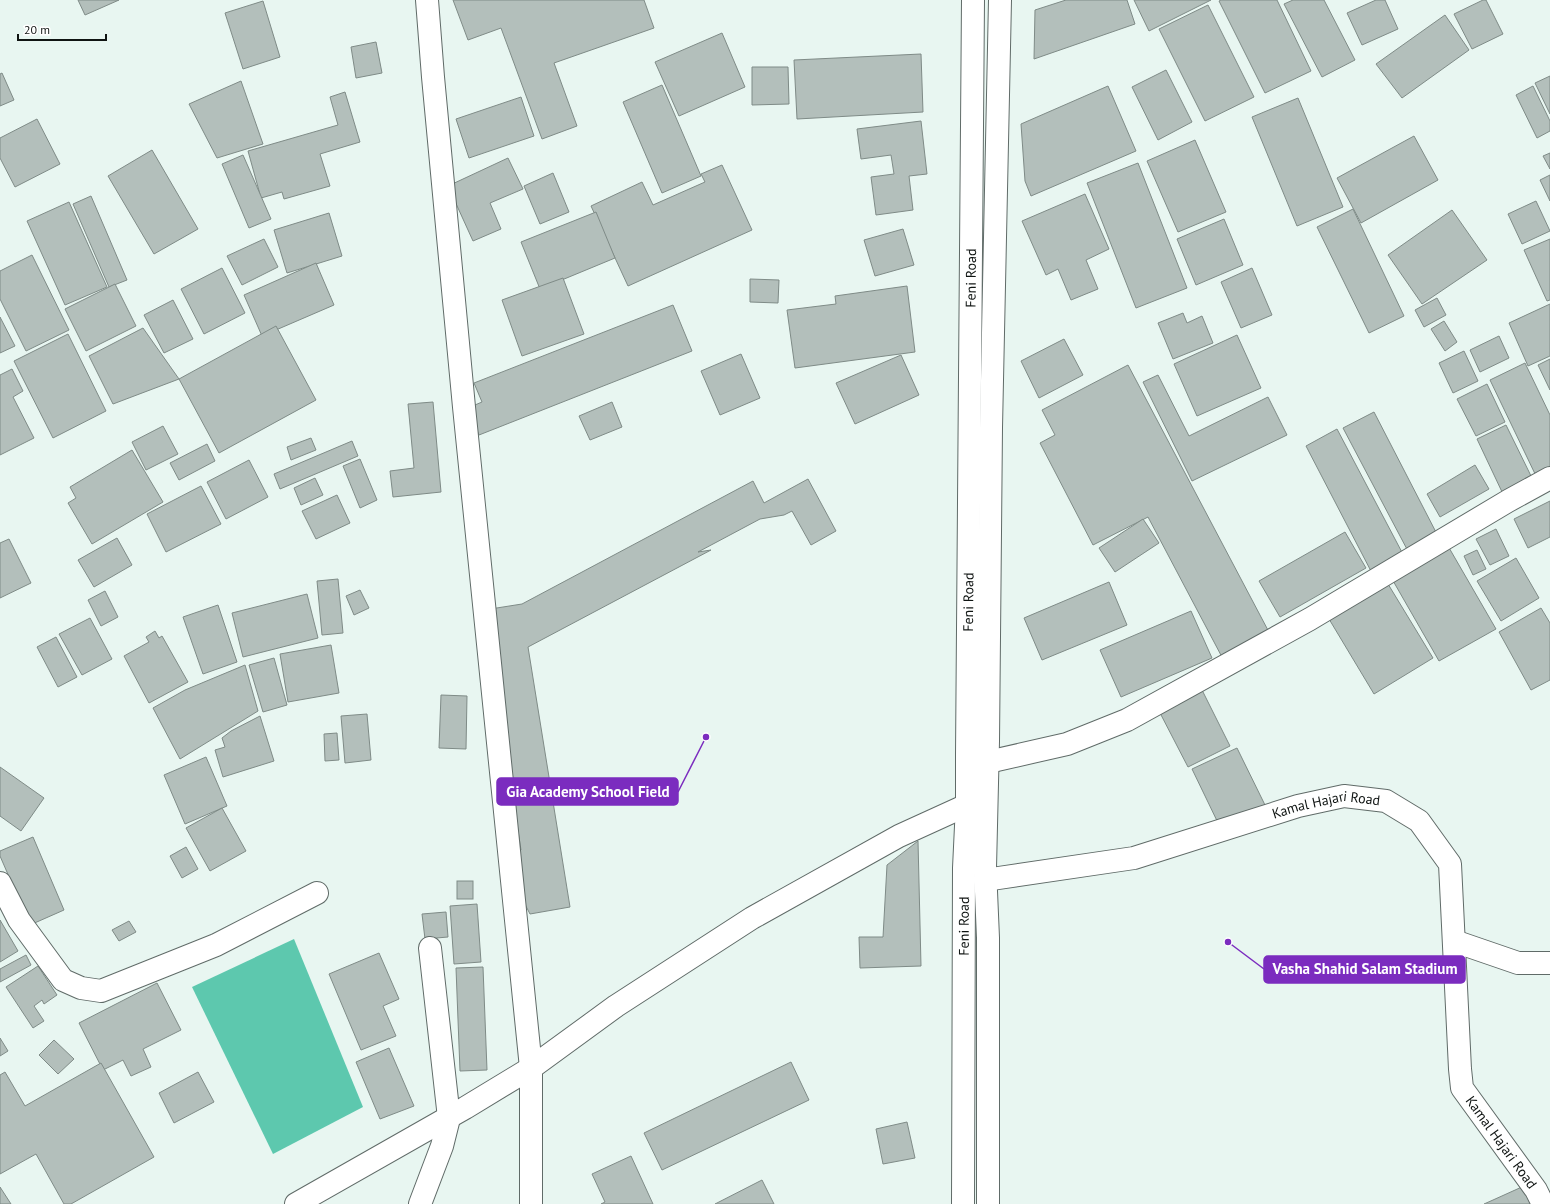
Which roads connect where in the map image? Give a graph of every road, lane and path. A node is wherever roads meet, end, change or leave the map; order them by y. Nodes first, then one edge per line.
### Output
1 (427, 0) edge
2 (974, 0) edge
3 (1000, 0) edge
4 (1550, 478) edge
5 (988, 762) junction
6 (967, 805) junction
7 (985, 880) junction
8 (0, 883) edge
9 (317, 893) dead end
10 (1454, 941) junction
11 (430, 948) dead end
12 (1550, 963) edge
13 (532, 1068) junction
14 (449, 1118) junction
15 (296, 1204) edge
16 (420, 1204) edge
17 (531, 1204) edge
18 (963, 1204) edge
19 (988, 1204) edge
20 (1543, 1204) edge

1 - 13 street
2 - 6 street, Feni Road
3 - 5 street
4 - 5 street
5 - 7 street
6 - 13 street
6 - 18 street, Feni Road
7 - 10 street, Kamal Hajari Road
7 - 19 street
8 - 9 street
10 - 12 street
10 - 20 street, Kamal Hajari Road
11 - 14 street
13 - 14 street
13 - 17 street
14 - 15 street
14 - 16 street

